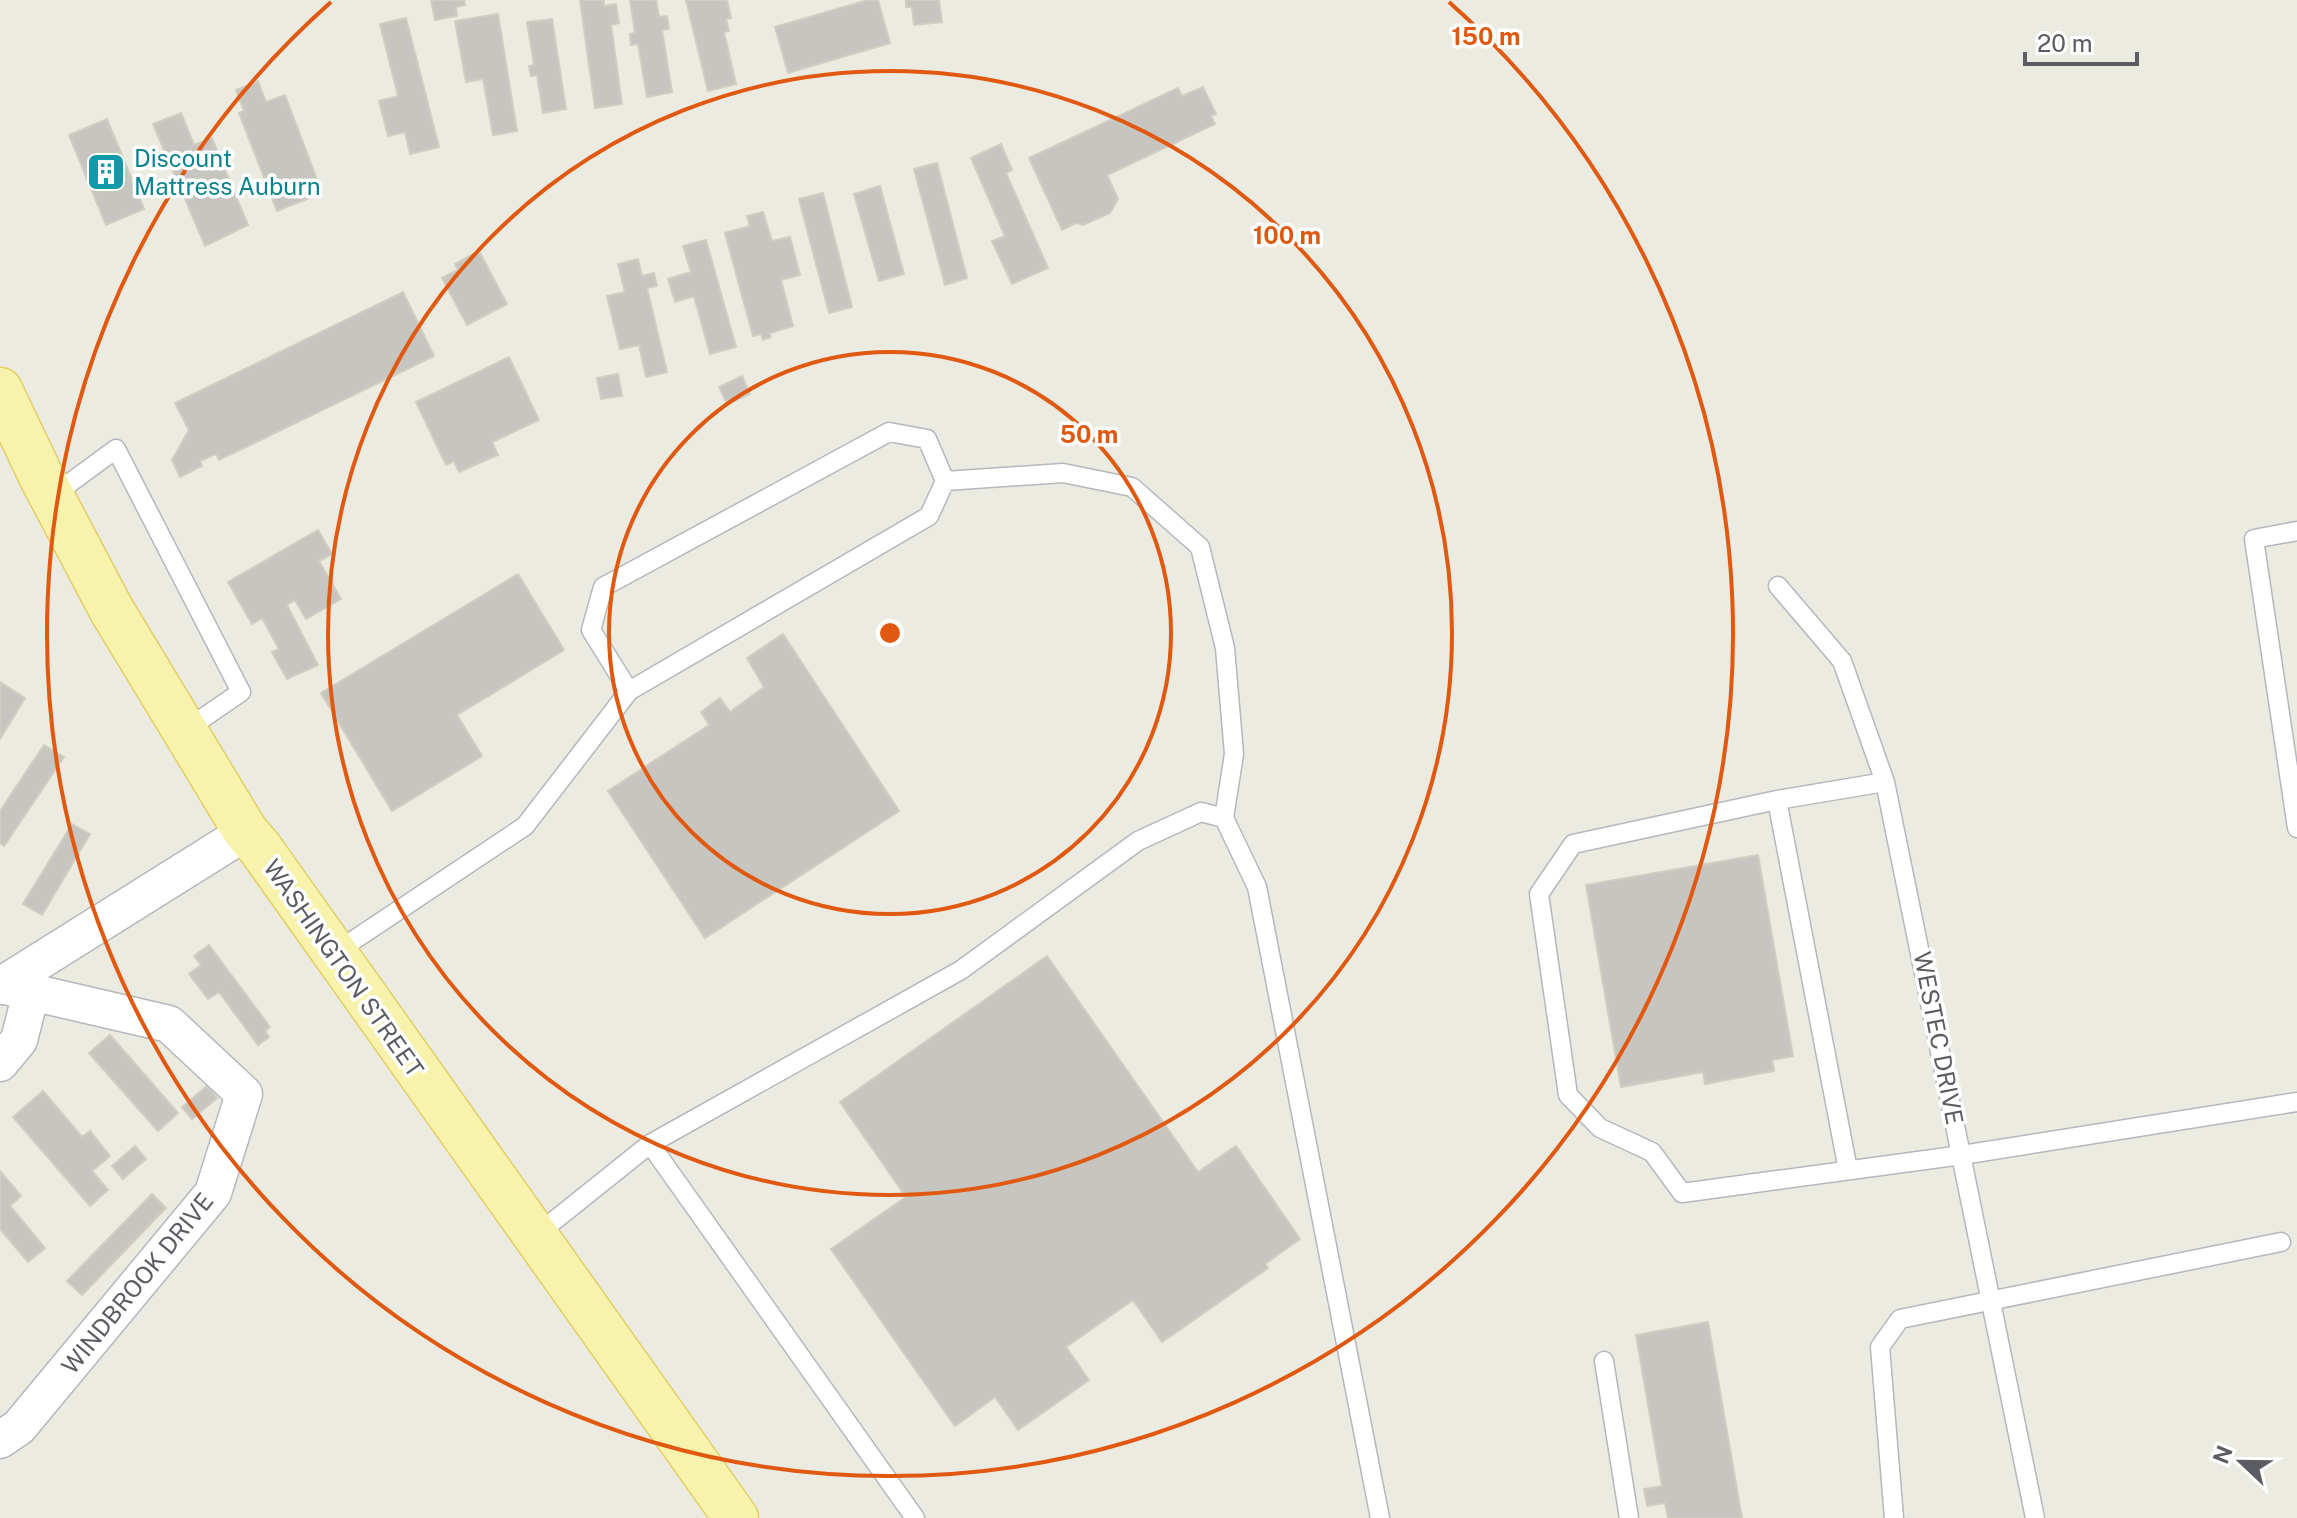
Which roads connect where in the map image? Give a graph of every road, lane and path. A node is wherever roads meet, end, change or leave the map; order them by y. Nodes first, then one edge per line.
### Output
1 (0, 390) edge
2 (945, 481) junction
3 (51, 497) junction
4 (2297, 531) edge
5 (1778, 586) dead end
6 (629, 691) junction
7 (184, 731) junction
8 (1885, 782) junction
9 (1777, 800) junction
10 (1224, 818) junction
11 (2297, 828) edge
12 (246, 832) junction
13 (333, 954) junction
14 (15, 983) edge
15 (0, 1063) edge
16 (2297, 1102) edge
17 (650, 1144) junction
18 (1962, 1155) junction
19 (1848, 1170) junction
20 (535, 1236) junction
21 (2281, 1242) dead end
22 (1992, 1300) junction
23 (1604, 1361) dead end
24 (0, 1440) edge
25 (736, 1518) edge
26 (915, 1518) edge
27 (1380, 1518) edge
28 (1629, 1518) edge
29 (1894, 1518) edge
30 (2035, 1518) edge

1 - 3 main road, WASHINGTON STREET
2 - 6 lane
2 - 6 lane
2 - 10 lane
3 - 7 main road, WASHINGTON STREET
3 - 7 lane
4 - 11 lane
5 - 8 lane, WESTEC DRIVE
6 - 13 lane
7 - 12 main road, WASHINGTON STREET
8 - 9 lane
8 - 18 lane, WESTEC DRIVE
9 - 19 lane
9 - 19 lane
10 - 17 lane
10 - 27 lane
12 - 13 main road, WASHINGTON STREET
12 - 14 street
13 - 20 main road, WASHINGTON STREET
14 - 15 street
14 - 24 street, WINDBROOK DRIVE
16 - 18 lane
17 - 20 lane
17 - 26 lane
18 - 19 lane
18 - 22 lane, WESTEC DRIVE
20 - 25 main road, WASHINGTON STREET
21 - 22 lane
22 - 29 lane
22 - 30 lane, WESTEC DRIVE
23 - 28 lane

